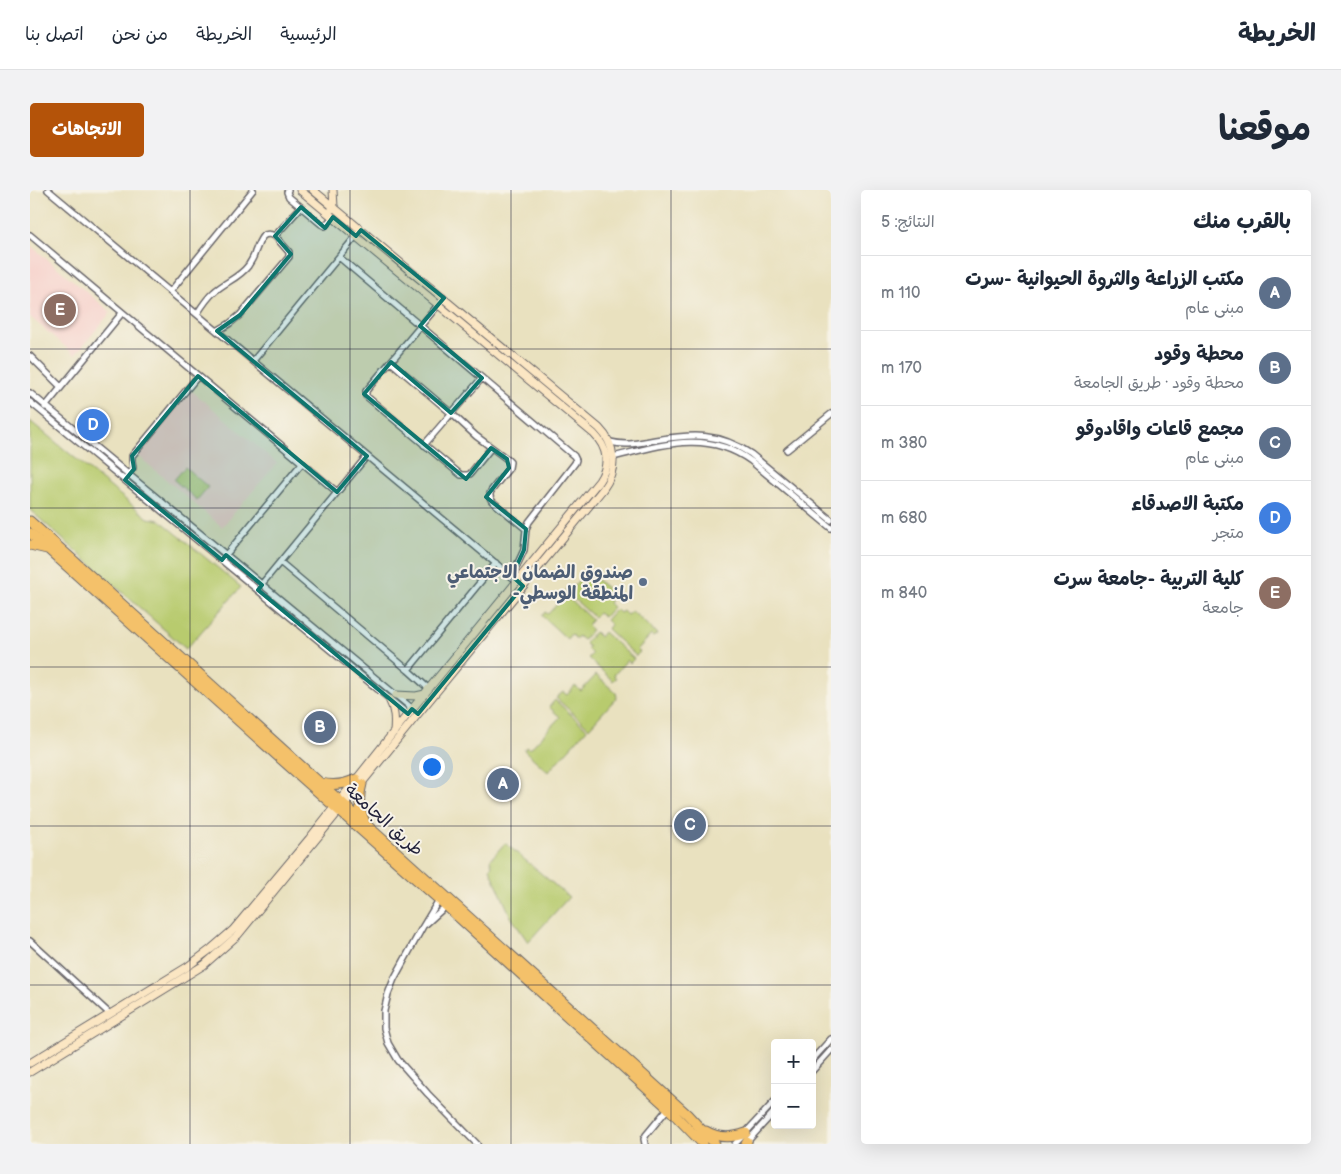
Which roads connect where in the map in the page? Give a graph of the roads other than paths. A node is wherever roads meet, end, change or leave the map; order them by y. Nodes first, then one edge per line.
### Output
1 (48, 190) edge
2 (253, 190) edge
3 (288, 190) edge
4 (300, 190) edge
5 (314, 190) edge
6 (333, 190) edge
7 (300, 207) junction
8 (334, 207) junction
9 (331, 216) junction
10 (361, 230) junction
11 (30, 236) edge
12 (276, 236) junction
13 (356, 236) junction
14 (338, 257) junction
15 (170, 292) junction
16 (444, 298) junction
17 (438, 304) junction
18 (122, 313) junction
19 (197, 314) junction
20 (420, 326) junction
21 (217, 331) junction
22 (30, 356) edge
23 (253, 361) junction
24 (390, 362) junction
25 (198, 376) junction
26 (482, 378) junction
27 (61, 387) junction
28 (30, 393) edge
29 (30, 402) edge
30 (45, 406) junction
31 (41, 411) junction
32 (451, 413) junction
33 (831, 414) edge
34 (606, 444) junction
35 (424, 445) junction
36 (491, 448) junction
37 (787, 450) dead end
38 (367, 456) junction
39 (614, 457) junction
40 (302, 463) junction
41 (609, 470) junction
42 (129, 475) junction
43 (124, 480) junction
44 (337, 492) junction
45 (831, 520) edge
46 (831, 528) edge
47 (526, 529) junction
48 (32, 530) edge
49 (30, 545) edge
50 (49, 550) junction
51 (226, 555) junction
52 (222, 560) junction
53 (280, 562) junction
54 (496, 563) junction
55 (517, 581) junction
56 (262, 584) junction
57 (258, 590) junction
58 (167, 650) junction
59 (408, 670) junction
60 (427, 691) junction
61 (392, 697) junction
62 (413, 714) junction
63 (394, 732) junction
64 (277, 750) junction
65 (359, 781) junction
66 (319, 782) junction
67 (339, 806) junction
68 (366, 825) junction
69 (445, 900) junction
70 (422, 928) junction
71 (30, 941) edge
72 (110, 1014) junction
73 (831, 1039) edge
74 (831, 1050) edge
75 (816, 1056) edge
76 (30, 1063) edge
77 (816, 1067) edge
78 (30, 1072) edge
79 (671, 1105) junction
80 (771, 1107) edge
81 (771, 1115) edge
82 (700, 1127) junction
83 (746, 1141) edge
84 (477, 1144) edge
85 (645, 1144) edge
86 (703, 1144) edge
87 (715, 1144) edge
88 (736, 1144) edge

1 - 15 street
2 - 15 street
3 - 7 street
4 - 9 street
5 - 8 street
6 - 8 street
7 - 9 street
7 - 12 street
8 - 9 street
8 - 10 street
9 - 13 street
10 - 13 street
10 - 16 street
11 - 18 street
12 - 19 street
12 - 21 street
13 - 14 street
13 - 17 street
14 - 20 street
14 - 23 street
15 - 19 street
16 - 17 street
16 - 34 street
17 - 20 street
17 - 34 street
18 - 25 street
18 - 27 street
19 - 21 street
20 - 24 street
20 - 26 street
21 - 23 street
22 - 27 street
23 - 38 street
24 - 32 street
24 - 35 street
25 - 40 street
25 - 42 street
26 - 32 street
26 - 47 street
27 - 30 street
28 - 30 street
29 - 31 street
30 - 31 street
30 - 42 street
31 - 43 street
32 - 35 street
32 - 36 street
33 - 37 street
34 - 39 street
34 - 41 street
34 - 45 street
35 - 36 street
36 - 47 street
38 - 44 street
38 - 54 street
39 - 41 street
39 - 46 street
40 - 44 street
40 - 51 street
41 - 55 street
42 - 43 street
42 - 51 street
43 - 52 street
44 - 53 street
47 - 55 street
48 - 50 highway, طريق الجامعة
48 - 58 highway, طريق الجامعة
49 - 50 highway
50 - 58 highway, طريق الجامعة
51 - 52 street
51 - 56 street
52 - 57 street
53 - 56 street
53 - 59 street
54 - 55 street
54 - 59 street
55 - 60 street
55 - 62 street
56 - 57 street
56 - 61 street
57 - 61 street
58 - 64 highway, طريق الجامعة
59 - 60 street
60 - 61 street
60 - 62 street
61 - 62 street
61 - 63 street
62 - 63 street
62 - 65 street
63 - 65 street
64 - 66 highway, طريق الجامعة
64 - 67 highway, طريق الجامعة
65 - 66 highway
65 - 67 street
65 - 68 highway
66 - 67 highway, طريق الجامعة
67 - 68 highway, طريق الجامعة
67 - 69 highway, طريق الجامعة
67 - 72 street
67 - 78 street
68 - 69 highway, طريق الجامعة
69 - 70 street
69 - 70 street
69 - 79 highway, طريق الجامعة
70 - 84 street
71 - 72 street
72 - 76 street
73 - 75 street
74 - 77 street
79 - 82 highway, طريق الجامعة
79 - 85 street
79 - 86 highway, طريق الجامعة
80 - 83 street
81 - 83 street
82 - 83 highway
82 - 87 highway, طريق الجامعة
83 - 88 street

